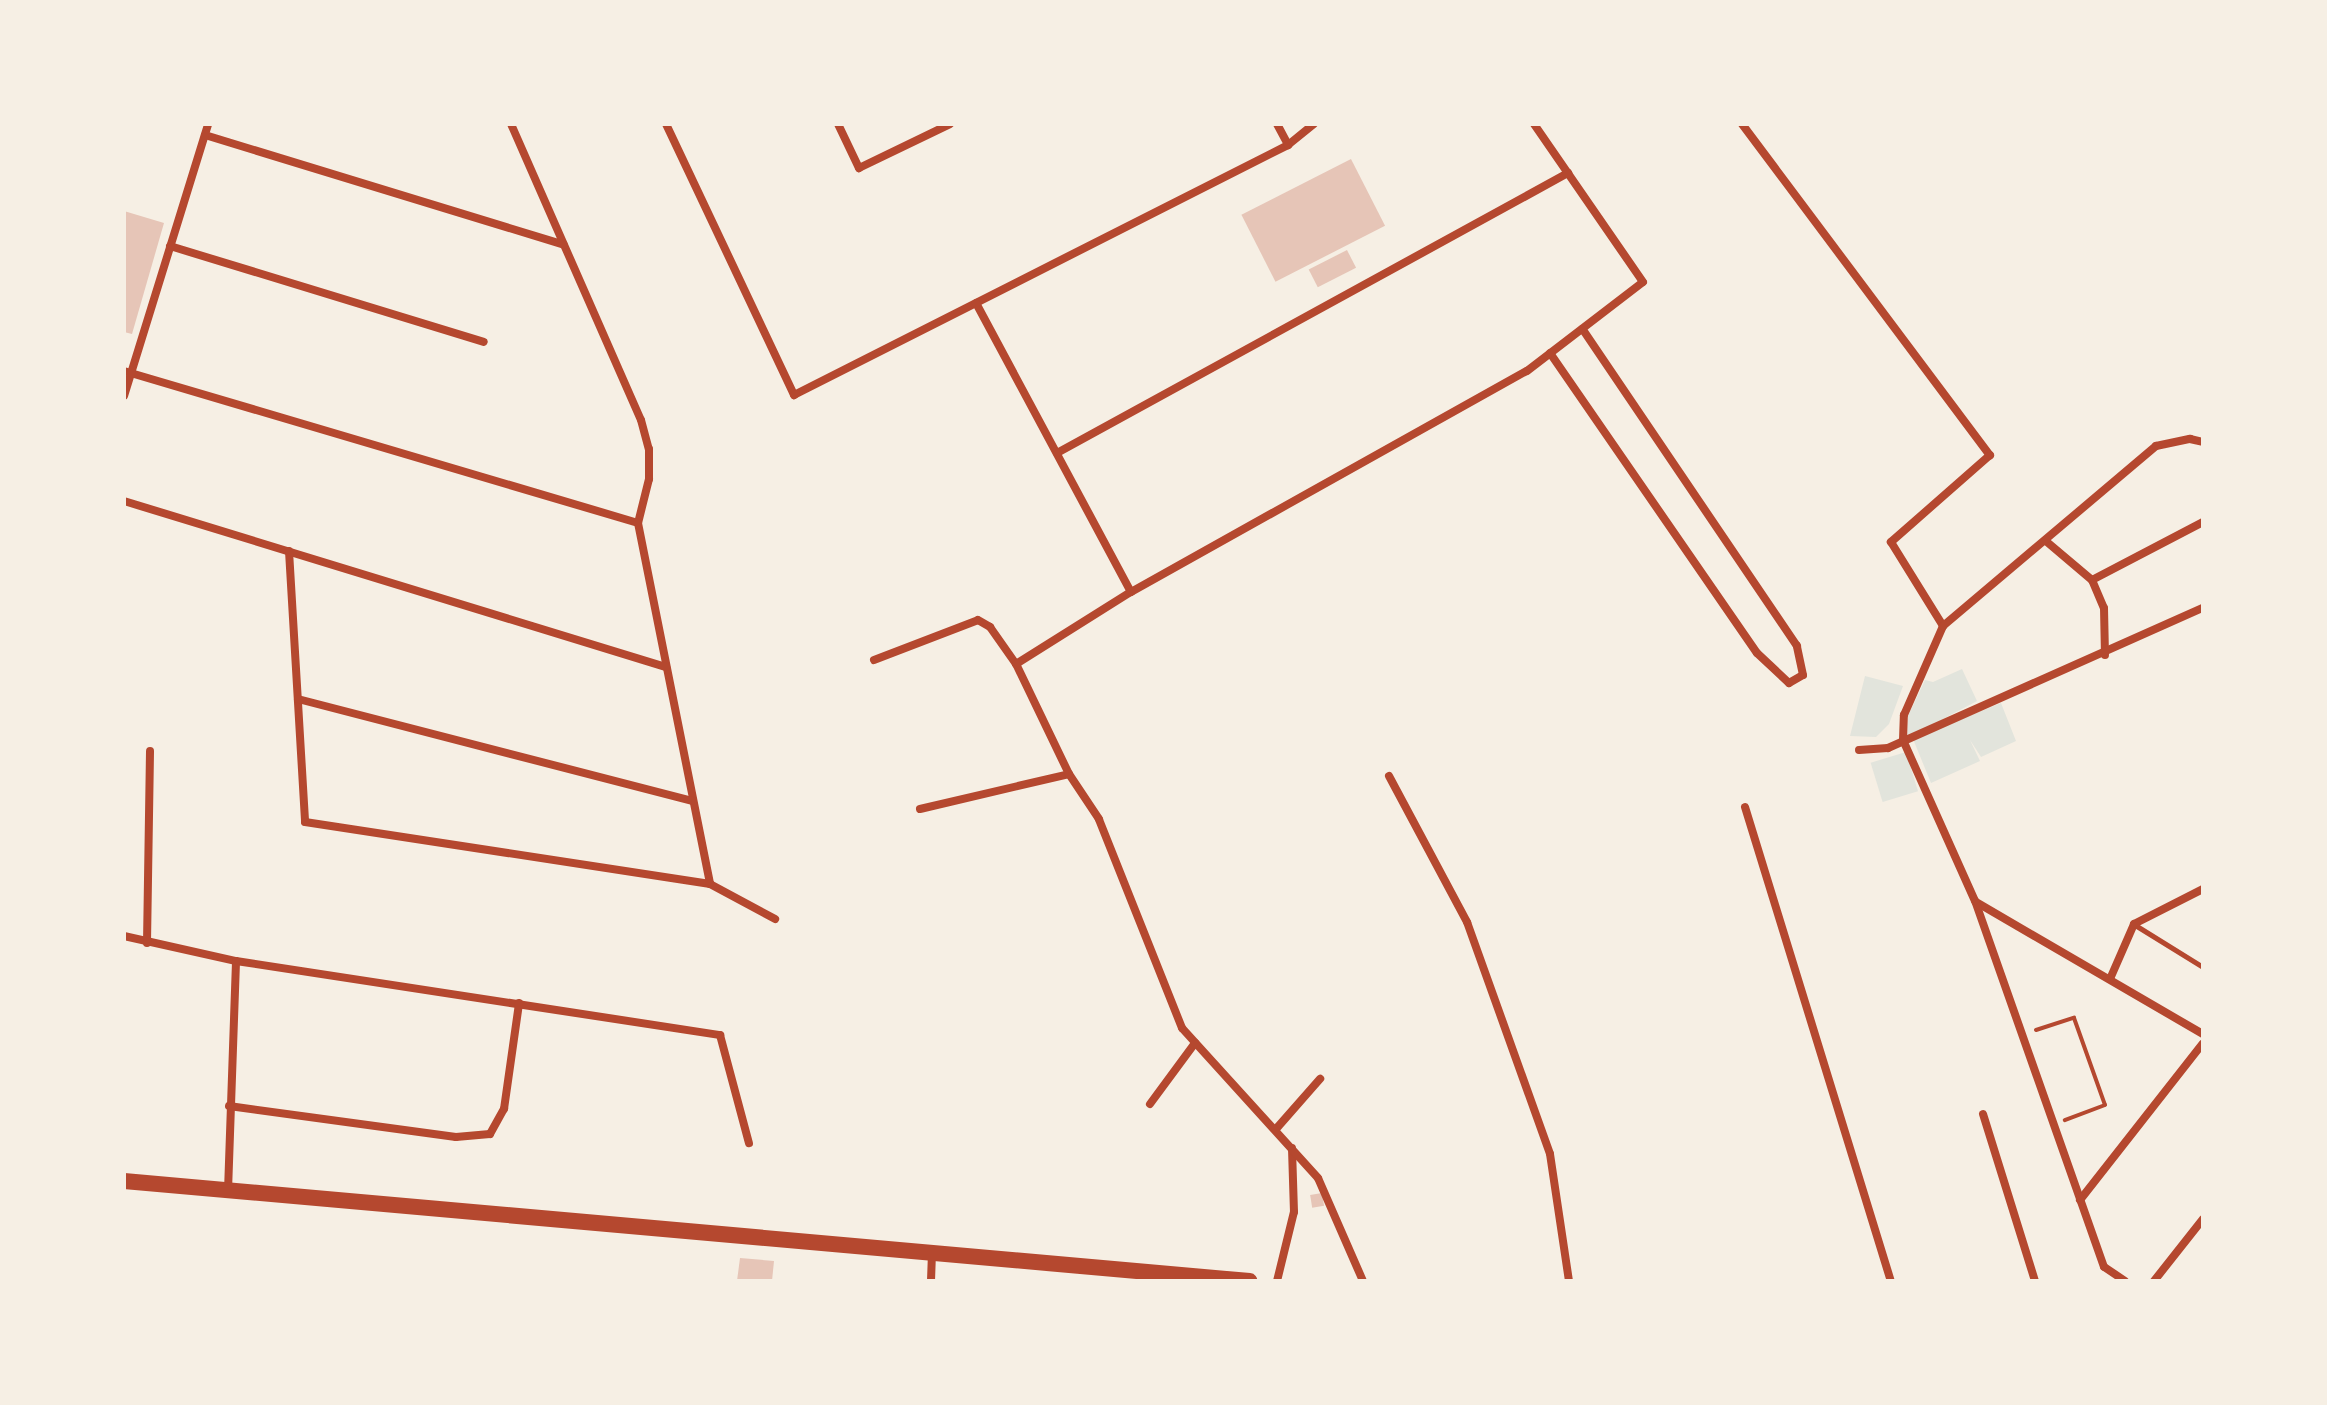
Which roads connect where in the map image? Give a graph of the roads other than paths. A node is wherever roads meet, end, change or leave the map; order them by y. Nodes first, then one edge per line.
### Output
1 (208, 124) edge
2 (511, 124) edge
3 (666, 124) edge
4 (838, 124) edge
5 (950, 124) edge
6 (1277, 124) edge
7 (1314, 124) edge
8 (1534, 124) edge
9 (1742, 124) edge
10 (205, 135) junction
11 (1288, 145) junction
12 (1568, 173) junction
13 (564, 245) junction
14 (170, 246) junction
15 (976, 303) junction
16 (1582, 329) junction
17 (484, 342) dead end
18 (1550, 353) junction
19 (128, 372) edge
20 (124, 396) edge
21 (2203, 442) edge
22 (1057, 453) junction
23 (124, 501) edge
24 (2203, 522) edge
25 (638, 523) junction
26 (2047, 542) junction
27 (289, 551) junction
28 (2092, 580) junction
29 (1131, 592) junction
30 (2203, 608) edge
31 (1943, 626) junction
32 (2105, 655) junction
33 (874, 660) dead end
34 (1016, 664) junction
35 (666, 667) junction
36 (298, 699) junction
37 (1903, 740) junction
38 (1859, 750) dead end
39 (150, 751) dead end
40 (1069, 774) junction
41 (1389, 776) dead end
42 (691, 801) junction
43 (1745, 807) dead end
44 (920, 809) dead end
45 (710, 884) junction
46 (2203, 889) edge
47 (1975, 901) junction
48 (775, 919) dead end
49 (2134, 924) junction
50 (124, 936) edge
51 (147, 943) junction
52 (236, 961) junction
53 (2203, 967) edge
54 (2110, 979) junction
55 (519, 1003) junction
56 (2203, 1034) edge
57 (1195, 1043) junction
58 (2203, 1043) edge
59 (1320, 1079) dead end
60 (1150, 1104) dead end
61 (229, 1106) junction
62 (1983, 1114) dead end
63 (1276, 1129) junction
64 (749, 1143) dead end
65 (1292, 1146) junction
66 (124, 1181) edge
67 (228, 1192) junction
68 (2080, 1200) junction
69 (2203, 1219) edge
70 (932, 1253) junction
71 (931, 1281) edge
72 (1250, 1281) edge
73 (1277, 1281) edge
74 (1363, 1281) edge
75 (1569, 1281) edge
76 (1891, 1281) edge
77 (2035, 1281) edge
78 (2125, 1281) edge
79 (2154, 1281) edge

1 - 10 street
2 - 13 street
3 - 15 street
4 - 5 street
6 - 11 street
7 - 11 street
8 - 12 street
9 - 31 street
10 - 13 street
10 - 14 street
11 - 15 street
12 - 16 street
12 - 22 street
13 - 25 street
14 - 17 street
14 - 19 street
15 - 22 street
16 - 18 street
16 - 18 street
18 - 29 street
19 - 20 street
19 - 25 street
21 - 26 street
22 - 29 street
23 - 27 street
24 - 28 street
25 - 35 street
26 - 28 street
26 - 31 street
27 - 35 street
27 - 36 street
28 - 32 street
29 - 34 street
30 - 32 street
31 - 37 street
32 - 37 street
33 - 34 street
34 - 40 street
35 - 42 street
36 - 42 street
36 - 45 street
37 - 38 street
37 - 47 street
39 - 51 street
40 - 44 street
40 - 57 street
41 - 75 street
42 - 45 street
43 - 76 street
45 - 48 street
46 - 49 street
47 - 54 street
47 - 68 street
49 - 53 lane
49 - 54 street
50 - 51 street
51 - 52 street
52 - 55 street
52 - 61 street
54 - 56 street
55 - 61 street
55 - 64 street
57 - 60 street
57 - 63 street
58 - 68 street
59 - 63 street
61 - 67 street
62 - 77 street
63 - 65 street
65 - 73 street
65 - 74 street
66 - 67 main road
67 - 70 main road
68 - 78 street
69 - 79 street
70 - 71 street
70 - 72 main road

